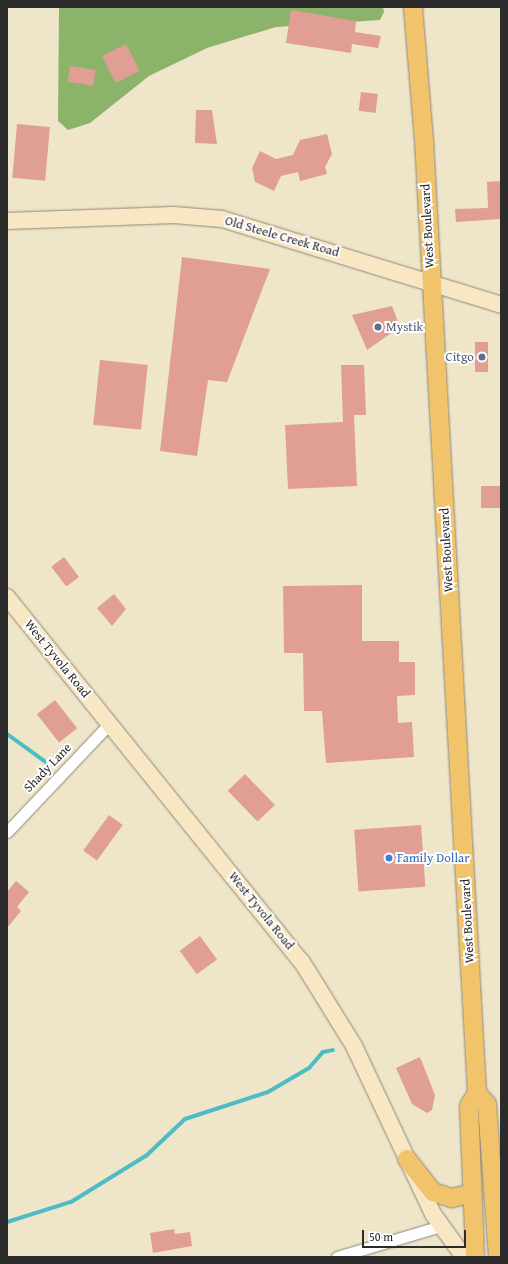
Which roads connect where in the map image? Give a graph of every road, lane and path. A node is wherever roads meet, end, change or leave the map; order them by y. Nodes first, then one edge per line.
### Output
1 (413, 7) edge
2 (7, 221) edge
3 (432, 284) junction
4 (501, 305) edge
5 (7, 597) edge
6 (110, 723) junction
7 (7, 832) edge
8 (477, 1093) junction
9 (407, 1159) junction
10 (472, 1193) junction
11 (441, 1226) junction
12 (337, 1257) edge
13 (464, 1257) edge
14 (475, 1257) edge
15 (498, 1257) edge

1 - 3 main road, West Boulevard
2 - 3 street, Old Steele Creek Road
3 - 4 street, Old Steele Creek Road
3 - 8 main road, West Boulevard
5 - 6 street, West Tyvola Road
6 - 7 street, Shady Lane
6 - 9 street, West Tyvola Road
8 - 10 main road, West Boulevard
8 - 15 main road, West Boulevard
9 - 10 main road
9 - 11 street, West Tyvola Road
10 - 14 main road, West Boulevard
11 - 12 street
11 - 13 street, West Tyvola Road

